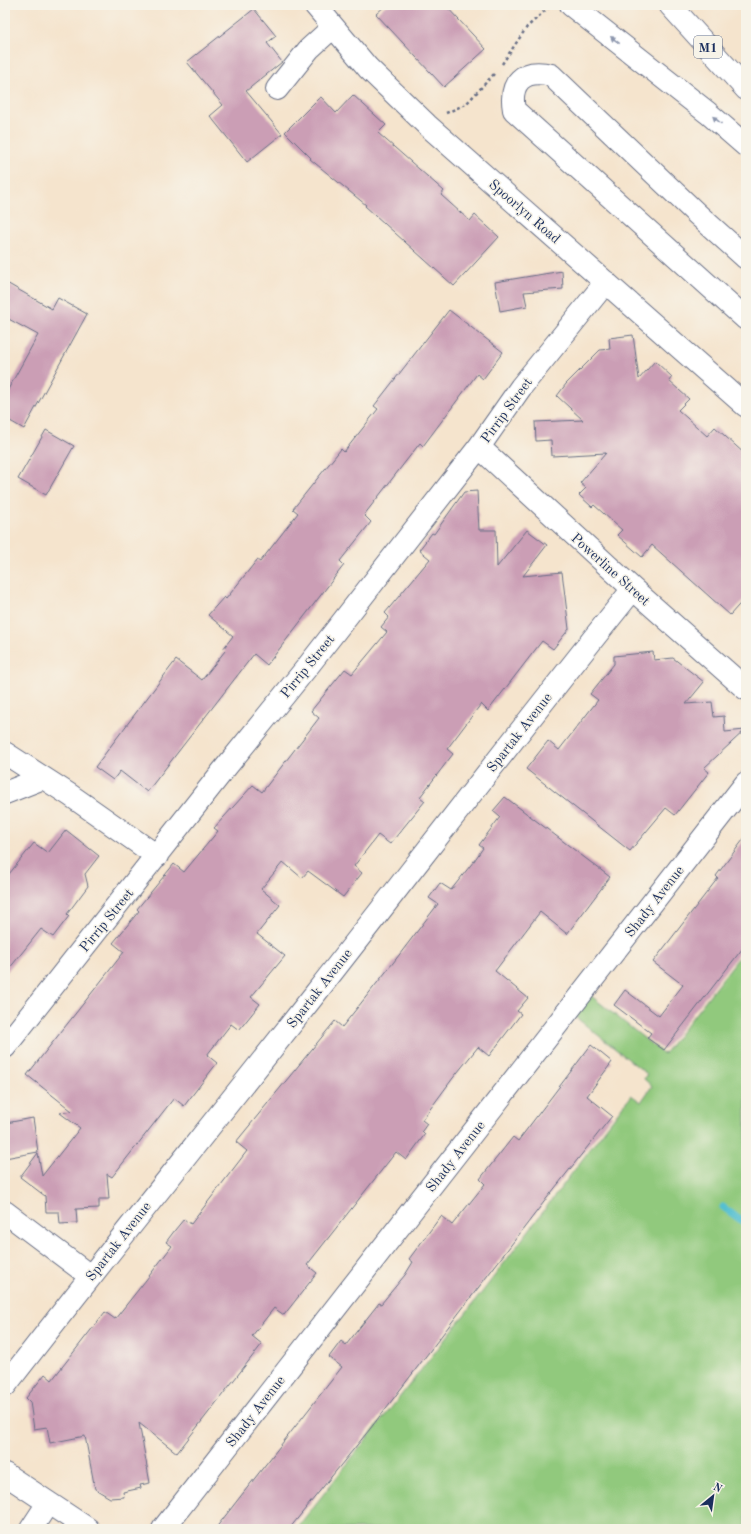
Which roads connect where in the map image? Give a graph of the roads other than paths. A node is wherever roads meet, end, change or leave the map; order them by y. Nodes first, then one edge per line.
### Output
1 (315, 5) edge
2 (570, 5) edge
3 (670, 5) edge
4 (332, 28) junction
5 (277, 89) dead end
6 (746, 90) edge
7 (746, 146) edge
8 (746, 258) edge
9 (606, 282) junction
10 (746, 319) edge
11 (746, 406) edge
12 (479, 447) junction
13 (633, 589) junction
14 (746, 689) edge
15 (5, 753) edge
16 (43, 778) junction
17 (746, 783) edge
18 (5, 793) edge
19 (157, 856) junction
20 (5, 1047) edge
21 (5, 1212) edge
22 (90, 1276) junction
23 (5, 1386) edge
24 (5, 1474) edge
25 (48, 1503) junction
26 (31, 1529) edge
27 (88, 1529) edge
28 (163, 1529) edge

1 - 4 main road, Spoorlyn Road
7 -> 2 main road
3 - 6 main road, M1
4 - 5 main road
4 - 9 main road, Spoorlyn Road
8 - 10 main road
9 - 11 main road, Spoorlyn Road
9 - 12 main road, Pirrip Street
12 - 13 main road, Powerline Street
12 - 19 main road, Pirrip Street
13 - 14 main road, Powerline Street
13 - 22 main road, Spartak Avenue
15 - 16 main road
16 - 18 main road
16 - 19 main road
17 - 28 main road, Shady Avenue
19 - 20 main road, Pirrip Street
21 - 22 main road
22 - 23 main road, Spartak Avenue
24 - 25 main road
25 - 26 main road
25 - 27 main road

